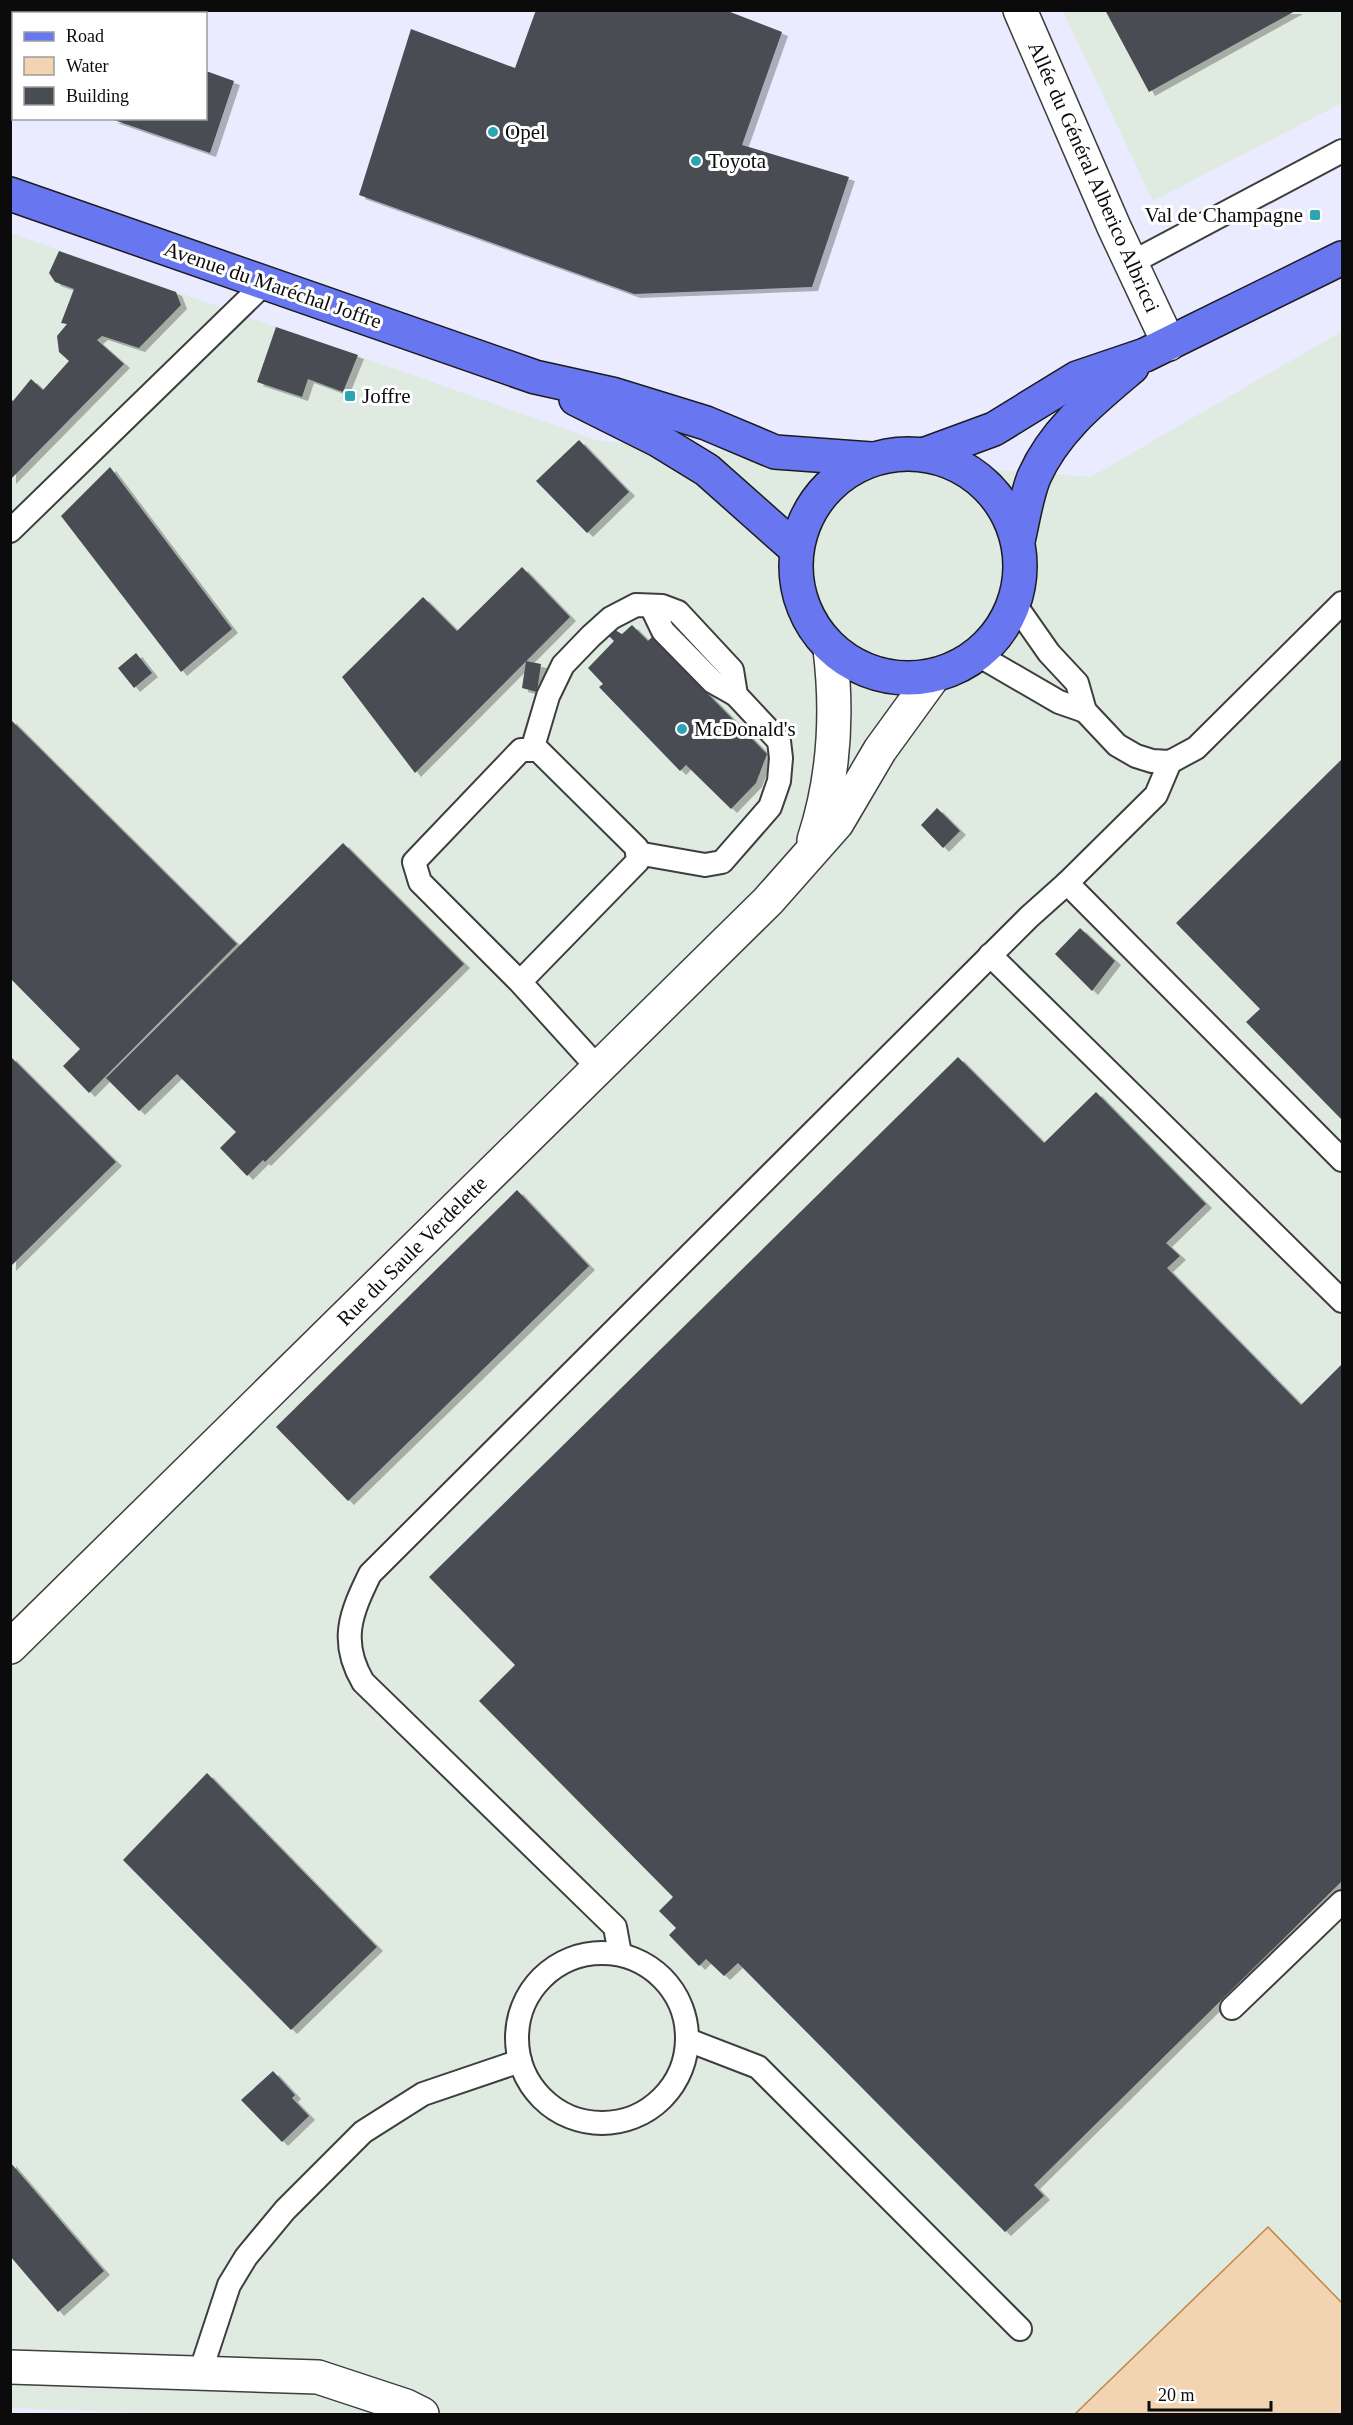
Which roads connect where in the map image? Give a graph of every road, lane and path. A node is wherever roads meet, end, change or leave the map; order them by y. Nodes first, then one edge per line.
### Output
1 (1020, 10) edge
2 (1342, 151) edge
3 (10, 194) edge
4 (1342, 258) edge
5 (1131, 263) junction
6 (266, 283) junction
7 (1157, 350) junction
8 (535, 377) junction
9 (926, 454) junction
10 (871, 459) junction
11 (10, 531) edge
12 (1018, 541) junction
13 (796, 549) junction
14 (1014, 603) junction
15 (1342, 603) edge
16 (830, 649) junction
17 (978, 655) junction
18 (933, 677) junction
19 (1085, 711) junction
20 (532, 750) junction
21 (1170, 762) junction
22 (811, 851) junction
23 (638, 853) junction
24 (1066, 883) junction
25 (990, 955) junction
26 (520, 982) junction
27 (598, 1068) junction
28 (1342, 1160) edge
29 (1342, 1301) edge
30 (10, 1647) edge
31 (1342, 1902) edge
32 (620, 1954) junction
33 (1232, 2008) dead end
34 (688, 2040) junction
35 (520, 2061) junction
36 (1020, 2329) dead end
37 (10, 2367) edge
38 (200, 2373) junction
39 (422, 2415) edge

1 - 5 street, Allée du Général Alberico Albricci
2 - 5 lane
3 - 6 main road, Avenue du Maréchal Joffre
4 - 7 main road
5 - 7 street, Allée du Général Alberico Albricci
6 - 8 main road, Avenue du Maréchal Joffre
6 - 11 lane
7 - 9 main road
7 - 12 main road
8 - 10 main road, Avenue du Maréchal Joffre
8 - 13 main road, Avenue du Maréchal Joffre
9 - 10 main road
9 - 12 main road
10 - 13 main road
12 - 14 main road
13 - 16 main road
14 - 17 main road
14 - 19 lane
15 - 21 lane
16 - 18 main road
16 - 22 street, Rue du Saule Verdelette
17 - 18 main road
17 - 19 lane
18 - 22 street, Rue du Saule Verdelette
19 - 21 lane
20 - 23 lane
20 - 23 lane
20 - 26 lane
21 - 24 lane
22 - 27 street, Rue du Saule Verdelette
23 - 26 lane
24 - 25 lane
24 - 28 lane
25 - 29 lane
25 - 32 lane
26 - 27 lane
27 - 30 street, Rue du Saule Verdelette
31 - 33 lane
32 - 34 lane
32 - 35 lane
34 - 35 lane
34 - 36 lane
35 - 38 lane
37 - 38 street
38 - 39 street

